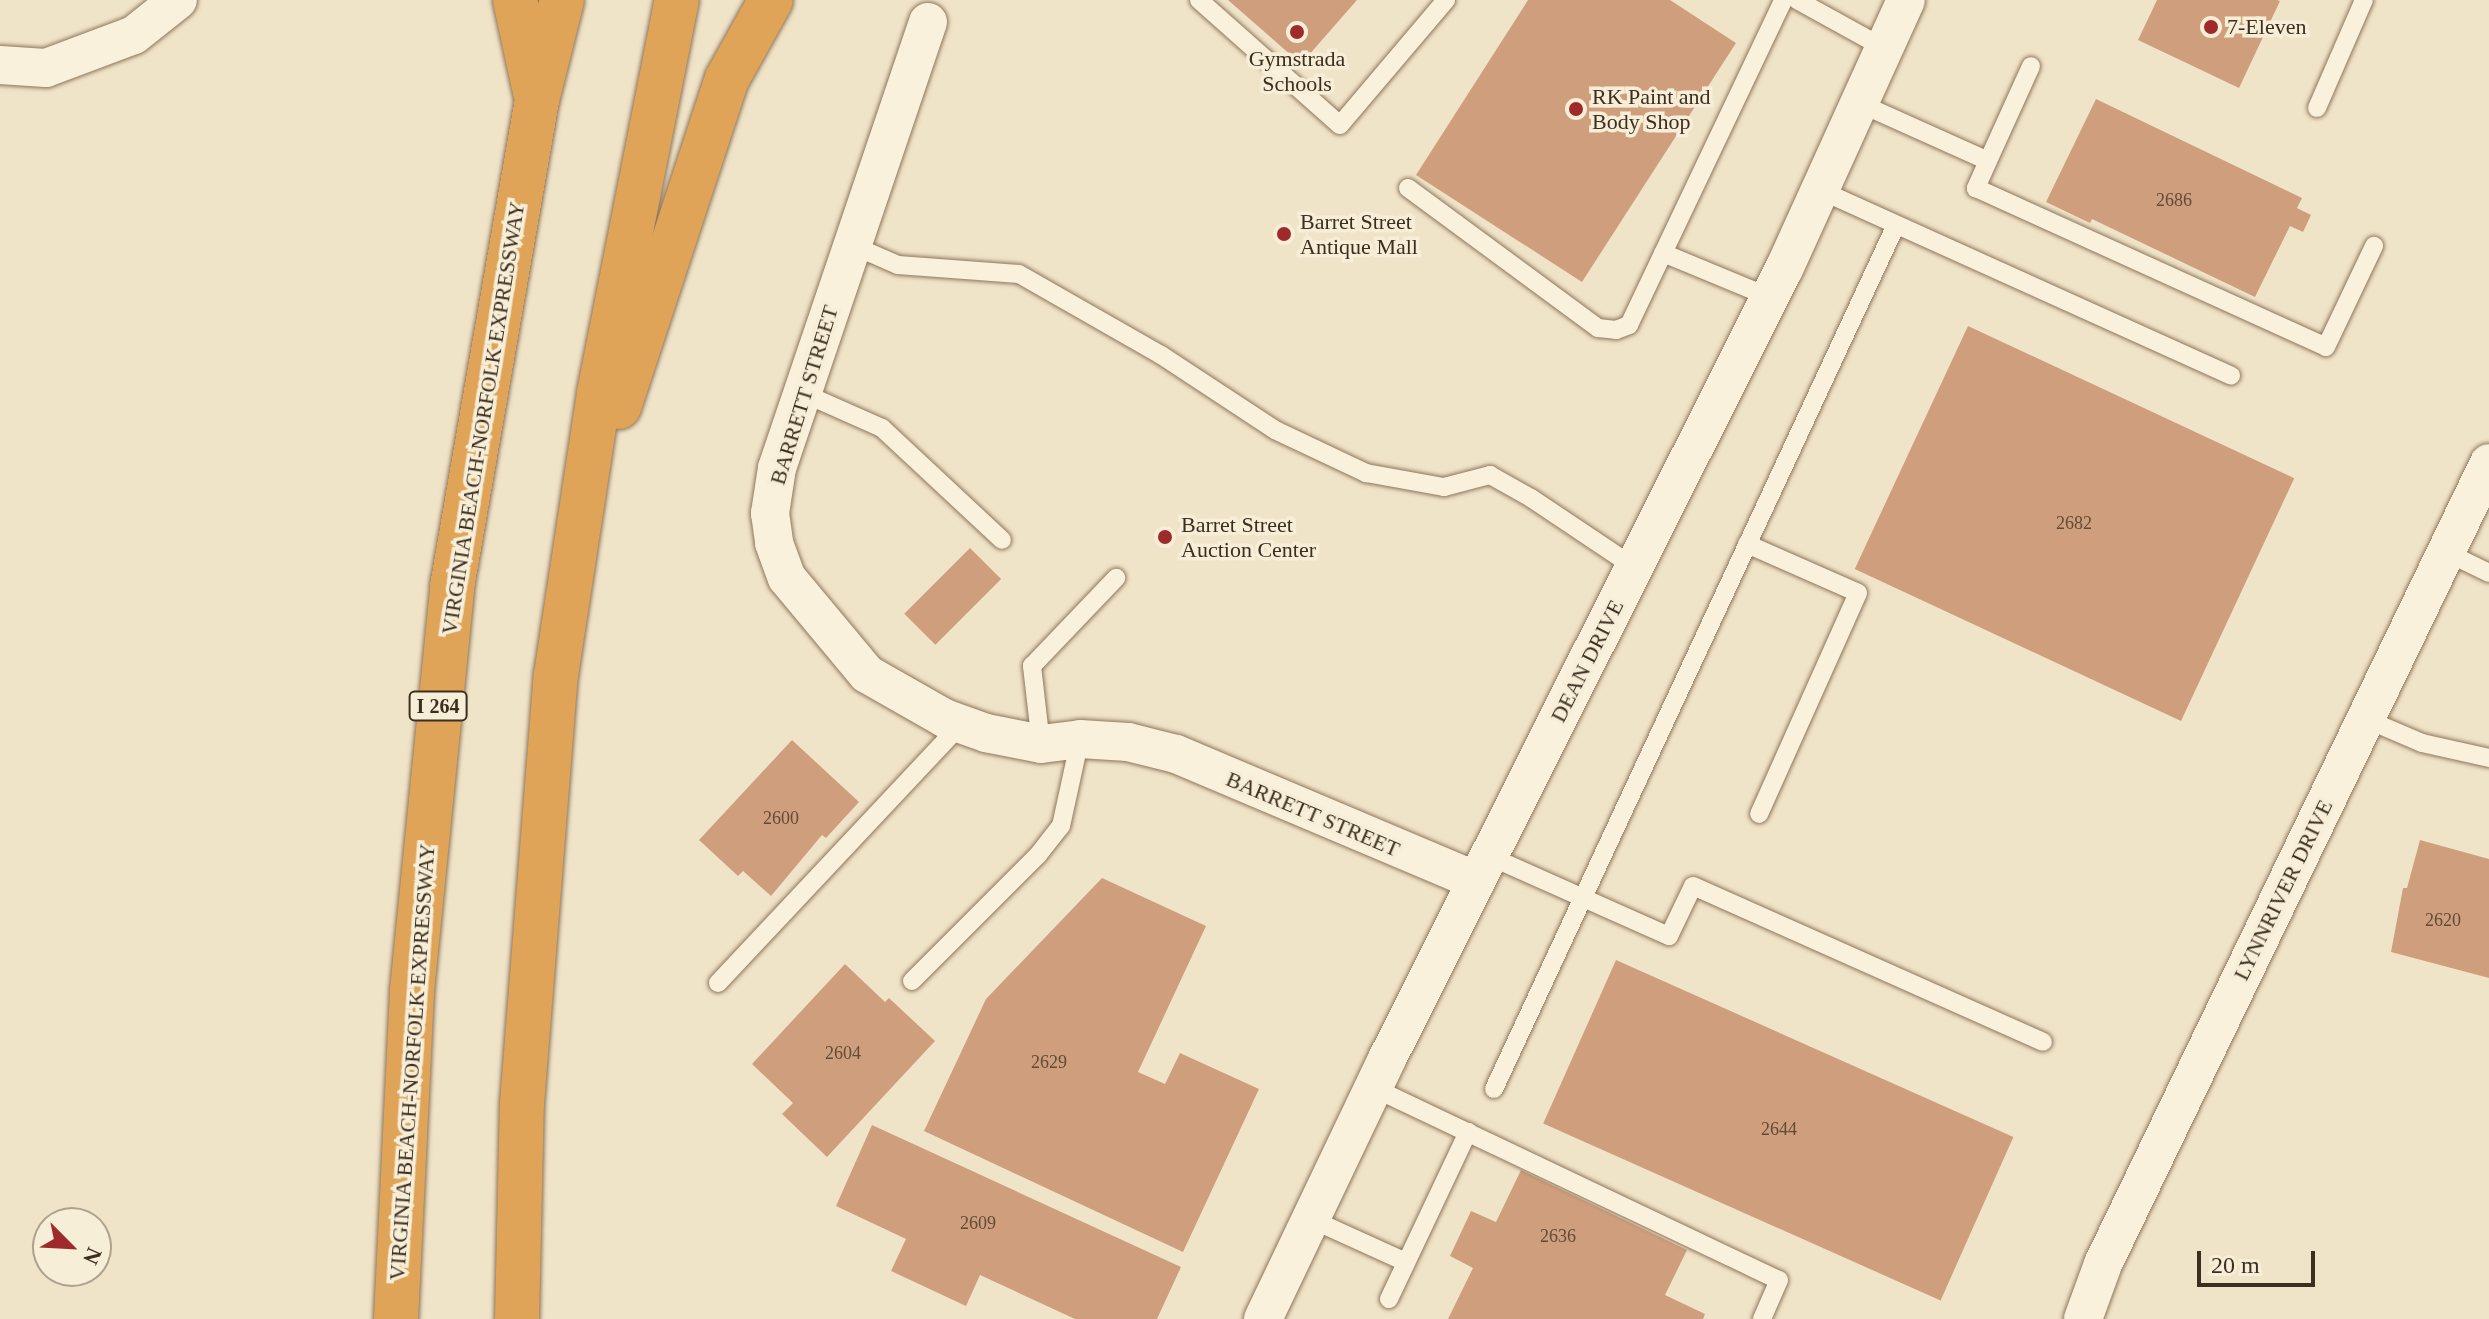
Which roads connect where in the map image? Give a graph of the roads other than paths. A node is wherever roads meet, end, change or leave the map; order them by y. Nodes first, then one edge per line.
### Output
1 (515, 0) edge
2 (562, 0) edge
3 (677, 0) edge
4 (771, 0) edge
5 (1199, 0) edge
6 (1446, 0) edge
7 (1783, 0) edge
8 (1797, 0) edge
9 (1906, 0) edge
10 (2364, 0) edge
11 (167, 3) edge
12 (929, 11) edge
13 (1884, 48) junction
14 (0, 65) edge
15 (2031, 66) dead end
16 (537, 100) junction
17 (1859, 103) junction
18 (2317, 108) dead end
19 (1988, 161) junction
20 (1408, 188) dead end
21 (1820, 190) junction
22 (1896, 225) junction
23 (852, 245) junction
24 (2374, 246) dead end
25 (1663, 253) junction
26 (1769, 297) junction
27 (2231, 376) dead end
28 (803, 393) junction
29 (2489, 463) edge
30 (1002, 540) dead end
31 (575, 542) junction
32 (1747, 544) junction
33 (2446, 552) junction
34 (1634, 567) junction
35 (2489, 573) edge
36 (1116, 578) dead end
37 (2366, 719) junction
38 (961, 724) junction
39 (1080, 739) junction
40 (1041, 744) junction
41 (2489, 758) edge
42 (1759, 814) dead end
43 (1483, 869) junction
44 (1584, 897) junction
45 (912, 981) dead end
46 (718, 983) dead end
47 (2043, 1042) dead end
48 (1374, 1088) junction
49 (1494, 1089) dead end
50 (1468, 1132) junction
51 (1311, 1219) junction
52 (1406, 1262) junction
53 (1389, 1299) dead end
54 (396, 1319) edge
55 (517, 1319) edge
56 (1263, 1319) edge
57 (1762, 1319) edge
58 (2083, 1319) edge

1 - 16 highway
2 - 16 highway, VIRGINIA BEACH-NORFOLK EXPRESSWAY / I 264
3 - 31 highway
4 - 31 highway
5 - 6 lane
7 - 25 lane
8 - 13 lane
9 - 13 street, DEAN DRIVE
10 - 18 lane
11 - 14 street
12 - 23 street, BARRETT STREET
13 - 17 street, DEAN DRIVE
15 - 19 lane
16 - 54 highway, VIRGINIA BEACH-NORFOLK EXPRESSWAY / I 264
17 - 19 lane
17 - 21 street, DEAN DRIVE
19 - 24 lane
20 - 25 lane
21 - 22 lane
21 - 26 street, DEAN DRIVE
22 - 27 lane
22 - 32 lane
23 - 28 street, BARRETT STREET
23 - 34 lane
25 - 26 lane
26 - 34 street, DEAN DRIVE
28 - 30 lane
28 - 38 street, BARRETT STREET
29 - 33 street, LYNNRIVER DRIVE
31 - 55 highway
32 - 42 lane
32 - 44 lane
33 - 35 lane
33 - 37 street, LYNNRIVER DRIVE
34 - 43 street, DEAN DRIVE
36 - 40 lane
37 - 41 lane
37 - 58 street, LYNNRIVER DRIVE
38 - 40 street, BARRETT STREET
38 - 46 lane
39 - 40 street, BARRETT STREET
39 - 43 street, BARRETT STREET
39 - 45 lane
43 - 44 lane
43 - 48 street, DEAN DRIVE
44 - 47 lane
44 - 49 lane
48 - 50 lane
48 - 51 street, DEAN DRIVE
50 - 52 lane
50 - 57 lane
51 - 52 lane
51 - 56 street, DEAN DRIVE
52 - 53 lane

